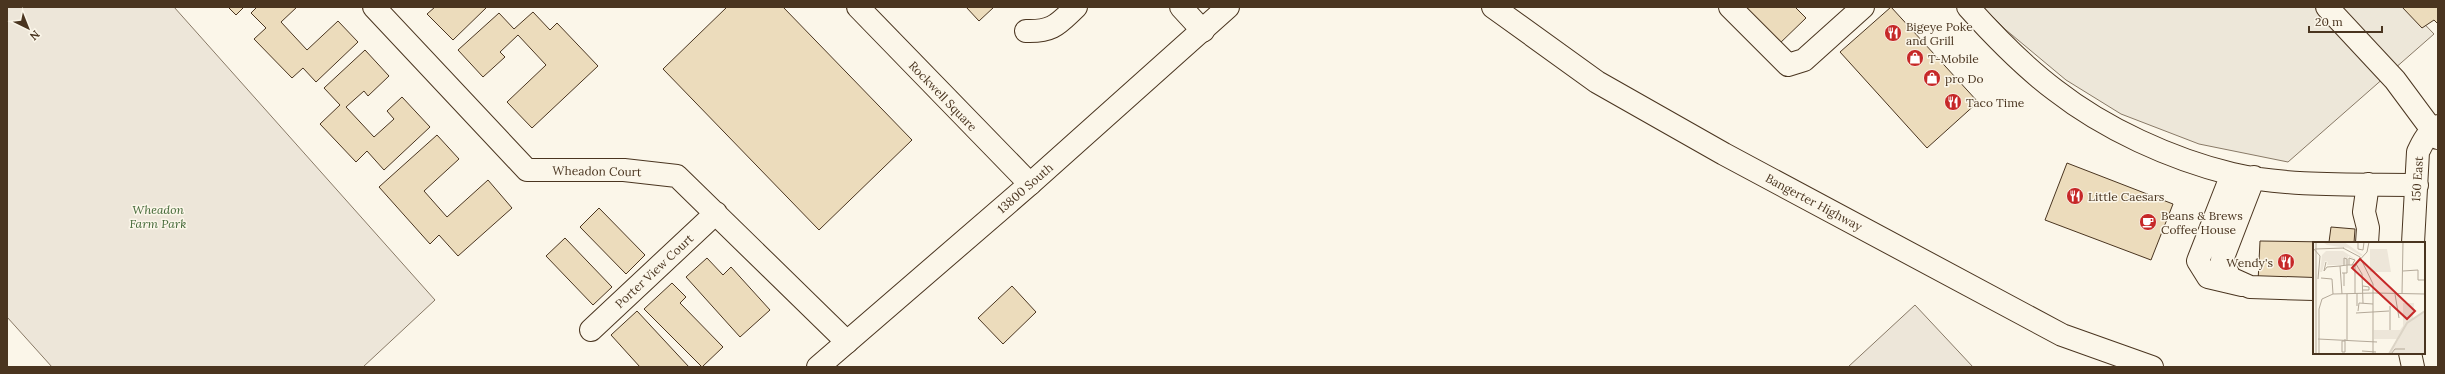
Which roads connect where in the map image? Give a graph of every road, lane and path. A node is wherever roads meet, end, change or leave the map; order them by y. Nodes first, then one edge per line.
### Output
1 (374, 7) edge
2 (858, 7) edge
3 (1076, 7) edge
4 (1181, 7) edge
5 (1228, 7) edge
6 (1493, 7) edge
7 (1730, 7) edge
8 (1863, 7) edge
9 (1968, 7) edge
10 (2327, 7) edge
11 (1026, 31) dead end
12 (1203, 31) junction
13 (2436, 131) edge
14 (2232, 174) junction
15 (2254, 177) junction
16 (1030, 184) junction
17 (2368, 184) junction
18 (2416, 185) junction
19 (716, 213) junction
20 (2367, 242) edge
21 (2414, 242) edge
22 (2250, 287) junction
23 (2313, 289) edge
24 (591, 330) dead end
25 (847, 342) junction
26 (2410, 354) edge
27 (818, 367) edge
28 (2152, 367) edge
29 (2413, 367) edge

1 - 19 main road, Wheadon Court
2 - 16 main road, Rockwell Square
3 - 11 main road
4 - 12 main road
5 - 12 main road, 13800 South
6 - 28 main road, Bangerter Highway
7 - 8 main road
9 - 14 main road
10 - 13 main road
12 - 16 main road, 13800 South
13 - 18 main road, 150 East
14 - 15 main road
14 - 22 main road
15 - 17 main road
15 - 22 main road
16 - 25 main road, 13800 South
17 - 18 main road
17 - 20 main road
18 - 21 main road, 150 East
19 - 24 main road, Porter View Court
19 - 25 main road, Wheadon Court
22 - 23 main road
25 - 27 main road, 13800 South
26 - 29 main road

